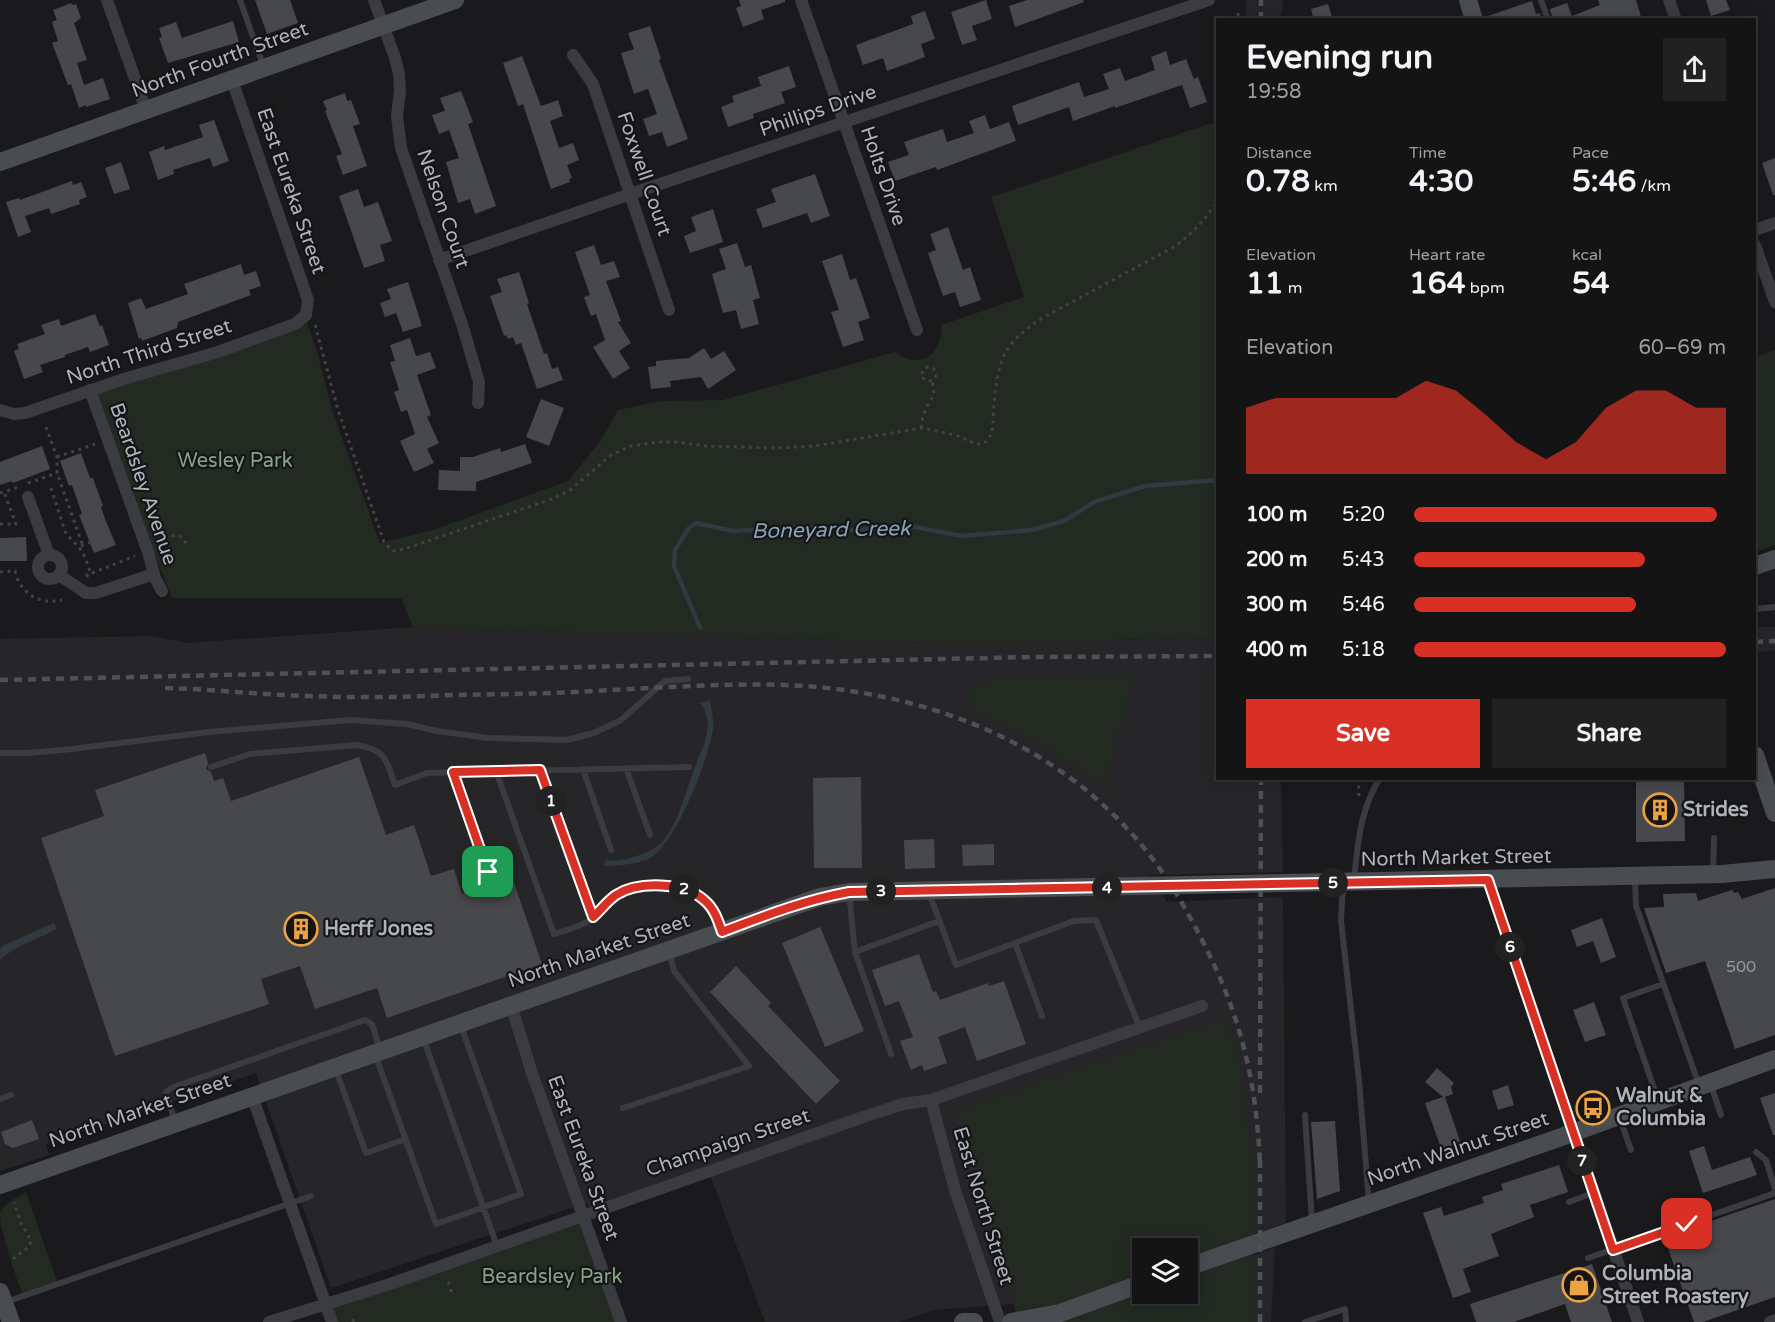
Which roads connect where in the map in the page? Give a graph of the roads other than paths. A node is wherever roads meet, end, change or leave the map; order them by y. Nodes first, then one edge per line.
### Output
1 (107, 0) edge
2 (240, 0) edge
3 (374, 0) edge
4 (455, 0) edge
5 (801, 0) edge
6 (1209, 0) edge
7 (1468, 0) edge
8 (1541, 0) edge
9 (1669, 0) edge
10 (1473, 18) edge
11 (1547, 18) edge
12 (1675, 18) edge
13 (384, 26) junction
14 (573, 56) dead end
15 (264, 69) junction
16 (232, 80) junction
17 (146, 110) junction
18 (843, 123) junction
19 (0, 162) edge
20 (631, 194) junction
21 (1775, 223) edge
22 (1756, 230) edge
23 (1756, 247) edge
24 (439, 260) junction
25 (1775, 302) edge
26 (669, 310) dead end
27 (306, 315) joint
28 (917, 330) dead end
29 (90, 390) junction
30 (478, 403) dead end
31 (0, 410) edge
32 (28, 497) dead end
33 (49, 555) junction
34 (1775, 559) edge
35 (1756, 566) edge
36 (154, 574) junction
37 (59, 575) junction
38 (162, 591) dead end
39 (1775, 607) edge
40 (1756, 609) edge
41 (688, 679) dead end
42 (0, 753) edge
43 (1756, 758) edge
44 (211, 767) dead end
45 (689, 767) dead end
46 (626, 768) junction
47 (583, 769) junction
48 (540, 770) junction
49 (496, 771) junction
50 (453, 772) junction
51 (1379, 780) edge
52 (1775, 813) edge
53 (650, 835) dead end
54 (1714, 838) dead end
55 (611, 850) dead end
56 (1775, 869) edge
57 (488, 872) dead end
58 (1713, 875) junction
59 (1635, 876) junction
60 (1488, 880) junction
61 (1348, 883) junction
62 (928, 891) junction
63 (849, 892) junction
64 (593, 917) junction
65 (939, 921) junction
66 (722, 932) junction
67 (1016, 943) junction
68 (669, 950) junction
69 (855, 952) junction
70 (1663, 984) junction
71 (511, 1005) junction
72 (1202, 1006) dead end
73 (1042, 1016) dead end
74 (460, 1023) junction
75 (1140, 1028) junction
76 (423, 1036) junction
77 (377, 1051) junction
78 (891, 1054) dead end
79 (1775, 1059) edge
80 (335, 1066) junction
81 (1704, 1084) junction
82 (11, 1095) dead end
83 (252, 1096) junction
84 (0, 1099) edge
85 (931, 1100) junction
86 (1659, 1101) junction
87 (623, 1108) dead end
88 (1305, 1115) dead end
89 (1721, 1115) dead end
90 (1619, 1116) junction
91 (175, 1122) junction
92 (1573, 1133) junction
93 (406, 1139) junction
94 (1631, 1150) dead end
95 (1756, 1152) dead end
96 (0, 1185) edge
97 (1775, 1191) edge
98 (1593, 1193) junction
99 (311, 1196) dead end
100 (1569, 1202) dead end
101 (290, 1203) junction
102 (1369, 1204) junction
103 (483, 1208) junction
104 (582, 1215) junction
105 (1312, 1224) junction
106 (496, 1246) junction
107 (1613, 1250) junction
108 (1588, 1258) dead end
109 (1198, 1264) edge
110 (1132, 1287) edge
111 (1, 1299) edge
112 (326, 1303) junction
113 (1775, 1320) edge
114 (11, 1322) edge
115 (269, 1322) edge
116 (332, 1322) edge
117 (621, 1322) edge
118 (963, 1322) edge
119 (974, 1322) edge
120 (1000, 1322) edge
121 (1011, 1322) edge
122 (1305, 1322) edge
123 (1346, 1322) edge
124 (1638, 1322) edge
125 (1770, 1322) edge

1 - 17 street
2 - 15 lane
3 - 13 street, Nelson Court
4 - 13 street, North Fourth Street
5 - 18 street, Holts Drive
6 - 18 street, Phillips Drive
7 - 10 street
8 - 11 lane
9 - 12 street
13 - 15 street, North Fourth Street
13 - 24 street, Nelson Court
14 - 20 street, Foxwell Court
15 - 16 street, North Fourth Street
16 - 17 street, North Fourth Street
16 - 27 street, East Eureka Street
17 - 19 street, North Fourth Street
18 - 20 street, Phillips Drive
18 - 28 street, Holts Drive
20 - 24 street, Phillips Drive
20 - 26 street, Foxwell Court
21 - 22 street
23 - 25 street
24 - 30 street, Nelson Court
27 - 29 street, North Third Street
29 - 31 street, North Third Street
29 - 36 street, Beardsley Avenue
32 - 33 street
33 - 37 street
33 - 37 street
34 - 35 street
36 - 37 street
36 - 38 street, Beardsley Avenue
39 - 40 lane
41 - 42 lane
43 - 52 street
44 - 50 lane
45 - 46 lane
46 - 47 lane
46 - 53 lane
47 - 48 lane
47 - 55 lane
48 - 49 lane
48 - 64 lane
49 - 50 lane
49 - 64 lane
50 - 57 lane
51 - 61 lane
54 - 58 lane
56 - 58 street, North Market Street
58 - 59 street, North Market Street
59 - 60 street, North Market Street
59 - 70 lane
60 - 61 street, North Market Street
60 - 92 street
61 - 62 street, North Market Street
61 - 102 lane
62 - 63 street, North Market Street
62 - 65 lane
63 - 66 street, North Market Street
63 - 69 lane
64 - 66 lane
65 - 67 lane
65 - 69 lane
66 - 68 street, North Market Street
67 - 73 lane
67 - 75 lane
68 - 71 street, North Market Street
68 - 87 lane
69 - 78 lane
70 - 81 lane
70 - 86 lane
71 - 74 street, North Market Street
71 - 104 street, East Eureka Street
72 - 75 street, Champaign Street
74 - 76 street, North Market Street
74 - 103 lane
75 - 85 street, Champaign Street
76 - 77 street, North Market Street
76 - 103 lane
77 - 80 street, North Market Street
77 - 91 lane
77 - 93 lane
79 - 81 street, North Walnut Street
80 - 83 street, North Market Street
80 - 93 lane
81 - 86 street, North Walnut Street
81 - 89 lane
82 - 84 lane
83 - 91 street, North Market Street
83 - 101 street
85 - 104 street, Champaign Street
85 - 120 street, East North Street
86 - 90 street, North Walnut Street
88 - 105 lane
90 - 92 street, North Walnut Street
90 - 94 lane
91 - 96 street, North Market Street
92 - 98 street
92 - 102 street, North Walnut Street
93 - 103 lane
95 - 97 lane
97 - 107 lane
98 - 100 lane
98 - 107 street
99 - 101 lane
101 - 111 lane
101 - 112 street
102 - 105 street, North Walnut Street
103 - 106 lane
104 - 106 street, Champaign Street
104 - 117 street, East Eureka Street
105 - 109 street, North Walnut Street
106 - 112 street, Champaign Street
107 - 108 lane
107 - 124 street
110 - 121 street
111 - 114 street
112 - 115 street, Champaign Street
112 - 116 street
113 - 125 street
118 - 119 street
122 - 123 lane

